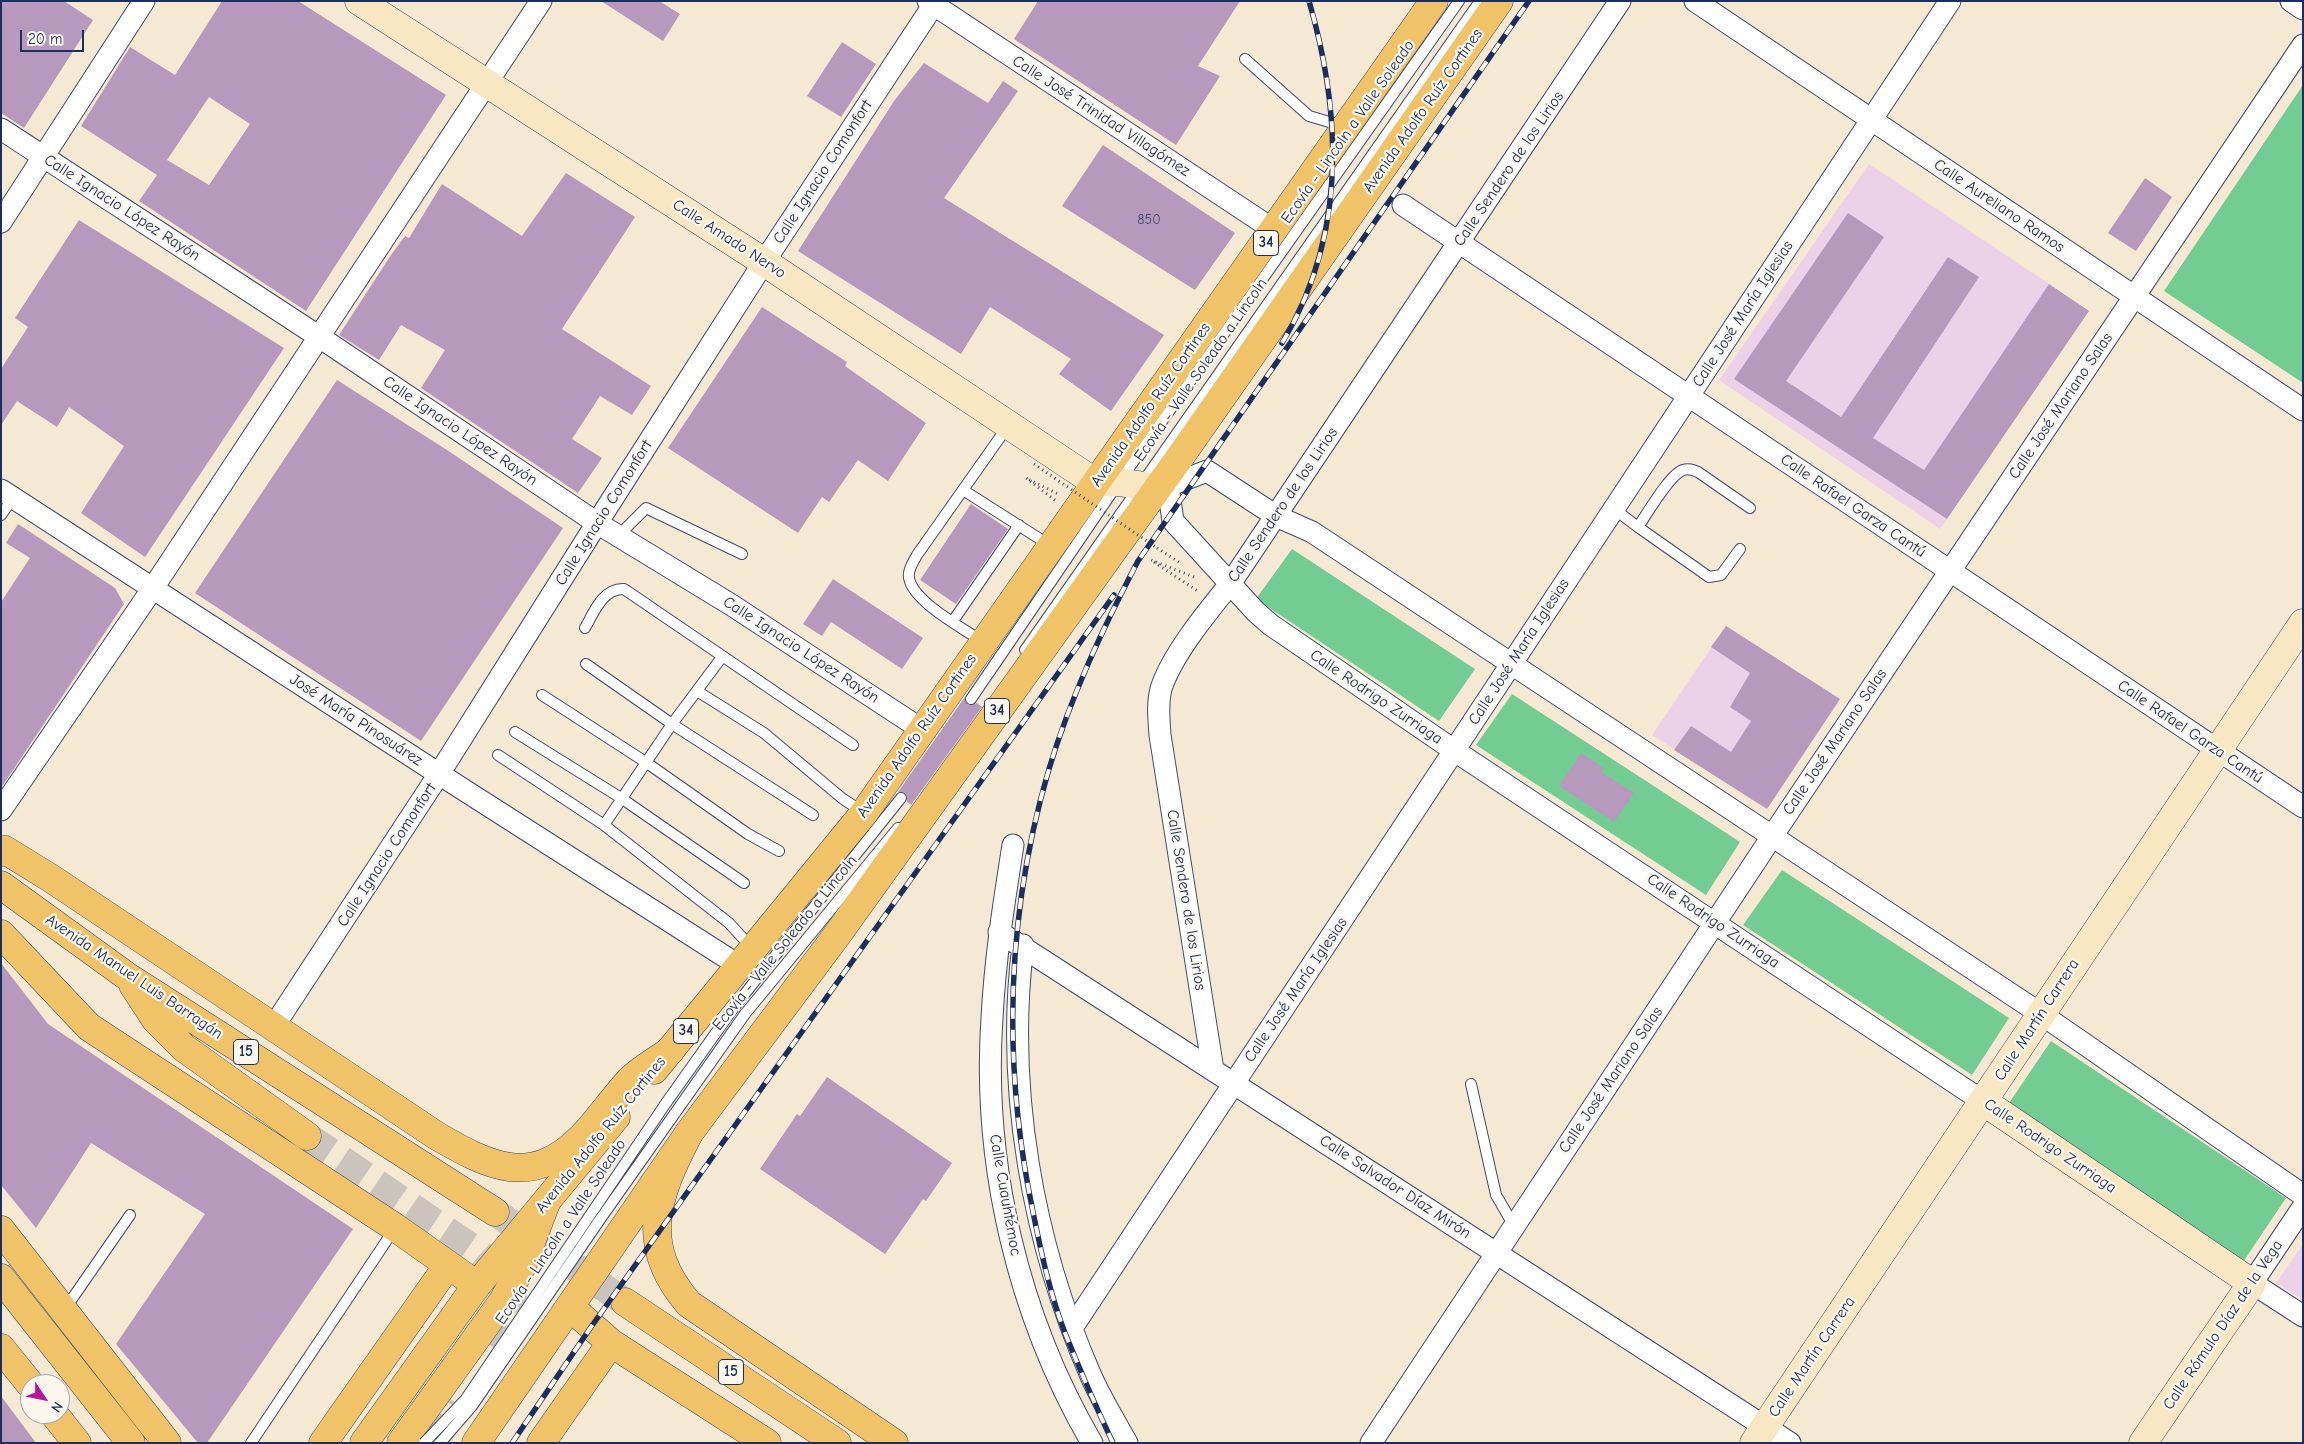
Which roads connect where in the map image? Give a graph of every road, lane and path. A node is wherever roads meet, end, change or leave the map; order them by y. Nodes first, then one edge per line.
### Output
1 (144, 1) edge
2 (359, 1) edge
3 (540, 1) edge
4 (1434, 1) edge
5 (1459, 1) edge
6 (1480, 1) edge
7 (1499, 1) edge
8 (1620, 1) edge
9 (1695, 1) edge
10 (1950, 1) edge
11 (2291, 1) edge
12 (933, 2) edge
13 (2303, 9) edge
14 (2303, 45) edge
15 (1245, 59) dead end
16 (488, 84) junction
17 (1871, 120) junction
18 (1346, 127) junction
19 (1, 130) edge
20 (44, 158) junction
21 (1403, 205) dead end
22 (1, 222) edge
23 (1274, 230) junction
24 (1459, 244) junction
25 (764, 262) junction
26 (2134, 298) junction
27 (320, 338) junction
28 (1689, 396) junction
29 (2303, 410) edge
30 (1008, 425) junction
31 (1136, 485) junction
32 (963, 490) junction
33 (5, 501) edge
34 (1750, 508) dead end
35 (1614, 509) junction
36 (1074, 514) junction
37 (1276, 516) junction
38 (596, 523) junction
39 (1019, 526) junction
40 (1638, 527) junction
41 (618, 536) junction
42 (1051, 546) junction
43 (1740, 549) dead end
44 (742, 554) dead end
45 (1950, 571) junction
46 (1230, 584) junction
47 (153, 588) junction
48 (1215, 603) junction
49 (953, 621) junction
50 (2303, 622) edge
51 (585, 628) dead end
52 (984, 642) junction
53 (722, 657) junction
54 (1018, 660) dead end
55 (586, 664) dead end
56 (1512, 664) junction
57 (697, 691) junction
58 (542, 695) dead end
59 (971, 699) dead end
60 (672, 724) junction
61 (921, 729) junction
62 (515, 732) dead end
63 (853, 745) dead end
64 (2217, 750) junction
65 (1455, 751) junction
66 (498, 755) dead end
67 (646, 763) junction
68 (439, 774) junction
69 (622, 798) junction
70 (901, 798) dead end
71 (2303, 807) edge
72 (1, 810) edge
73 (864, 812) junction
74 (813, 815) dead end
75 (902, 823) dead end
76 (604, 825) junction
77 (1771, 838) junction
78 (1013, 845) dead end
79 (779, 851) dead end
80 (1, 852) edge
81 (744, 883) dead end
82 (1, 885) edge
83 (1716, 923) junction
84 (999, 932) junction
85 (1, 934) edge
86 (1023, 945) junction
87 (745, 956) junction
88 (128, 977) junction
89 (2041, 1014) junction
90 (274, 1026) junction
91 (670, 1051) junction
92 (1213, 1070) junction
93 (1234, 1083) junction
94 (1471, 1084) dead end
95 (1984, 1102) junction
96 (689, 1133) junction
97 (307, 1136) tunnel mouth
98 (2303, 1195) edge
99 (546, 1203) junction
100 (2303, 1207) edge
101 (495, 1212) tunnel mouth
102 (130, 1215) dead end
103 (1514, 1226) junction
104 (396, 1228) junction
105 (1, 1230) edge
106 (1497, 1252) junction
107 (448, 1264) junction
108 (1, 1278) edge
109 (2252, 1283) junction
110 (477, 1284) junction
111 (625, 1302) tunnel mouth
112 (570, 1307) junction
113 (64, 1310) junction
114 (2303, 1316) edge
115 (1072, 1328) junction
116 (611, 1343) junction
117 (1, 1348) edge
118 (22, 1374) edge
119 (62, 1424) edge
120 (1760, 1435) edge
121 (77, 1443) edge
122 (131, 1443) edge
123 (167, 1443) edge
124 (251, 1443) edge
125 (323, 1443) edge
126 (364, 1443) edge
127 (401, 1443) edge
128 (424, 1443) edge
129 (440, 1443) edge
130 (476, 1443) edge
131 (540, 1443) edge
132 (767, 1443) edge
133 (837, 1443) edge
134 (894, 1443) edge
135 (1092, 1443) edge
136 (1127, 1443) edge
137 (1371, 1443) edge
138 (1790, 1443) edge
139 (2143, 1443) edge

1 - 20 street
2 - 16 street, Calle Amado Nervo
3 - 16 street
4 - 18 main road, Avenida Adolfo Ruíz Cortines / 34
5 - 31 lane, Ecovía - Lincoln a Valle Soleado
6 - 31 lane, Ecovía - Valle Soleado a Lincoln
7 - 31 main road, Avenida Adolfo Ruíz Cortines / 34
8 - 24 street, Calle Sendero de los Lirios
9 - 17 street, Calle Aureliano Ramos
10 - 17 street, Calle José María Iglesias
11 - 13 street
12 - 23 street, Calle José Trinidad Villagómez
12 - 25 street, Calle Ignacio Comonfort
14 - 26 street, Calle José Mariano Salas
15 - 18 lane
16 - 25 street, Calle Amado Nervo
16 - 27 street
17 - 26 street, Calle Aureliano Ramos
17 - 28 street, Calle José María Iglesias
18 - 23 main road, Avenida Adolfo Ruíz Cortines / 34
19 - 20 street, Calle Ignacio López Rayón
20 - 22 street
20 - 27 street, Calle Ignacio López Rayón
21 - 24 street, Calle Rafael Garza Cantú
23 - 31 main road, Avenida Adolfo Ruíz Cortines / 34
24 - 28 street, Calle Rafael Garza Cantú
24 - 37 street, Calle Sendero de los Lirios
25 - 30 street, Calle Amado Nervo
25 - 38 street, Calle Ignacio Comonfort
26 - 29 street, Calle Aureliano Ramos
26 - 45 street, Calle José Mariano Salas
27 - 38 street, Calle Ignacio López Rayón
27 - 47 street
28 - 35 street, Calle José María Iglesias
28 - 45 street, Calle Rafael Garza Cantú
30 - 31 street, Calle Amado Nervo
30 - 32 lane
31 - 36 main road, Avenida Adolfo Ruíz Cortines / 34
31 - 37 street
31 - 46 street, Calle Rodrigo Zurriaga
31 - 54 lane, Ecovía - Valle Soleado a Lincoln
31 - 59 lane, Ecovía - Lincoln a Valle Soleado
31 - 96 main road, Avenida Adolfo Ruíz Cortines / 34
32 - 39 lane
32 - 49 lane
33 - 47 street, José María Pinosuárez
34 - 40 lane
35 - 40 lane
35 - 56 street, Calle José María Iglesias
36 - 42 main road, Avenida Adolfo Ruíz Cortines / 34
36 - 48 path, bridge
37 - 46 street, Calle Sendero de los Lirios
37 - 56 street
38 - 41 street, Calle Ignacio López Rayón
38 - 68 street, Calle Ignacio Comonfort
39 - 42 lane
39 - 49 lane
40 - 43 lane
41 - 44 lane
41 - 61 street, Calle Ignacio López Rayón
42 - 52 main road, Avenida Adolfo Ruíz Cortines / 34
45 - 64 street, Calle Rafael Garza Cantú
45 - 77 street, Calle José Mariano Salas
46 - 48 street, Calle Sendero de los Lirios
46 - 65 street, Calle Rodrigo Zurriaga
47 - 68 street, José María Pinosuárez
47 - 72 street
48 - 92 street, Calle Sendero de los Lirios
49 - 52 lane
50 - 64 street, Calle Martín Carrera
51 - 53 lane
52 - 61 main road, Avenida Adolfo Ruíz Cortines / 34
53 - 57 lane
53 - 63 lane
55 - 60 lane
56 - 65 street, Calle José María Iglesias
56 - 77 street
57 - 60 lane
57 - 73 lane
58 - 67 lane
60 - 67 lane
60 - 74 lane
61 - 73 main road, Avenida Adolfo Ruíz Cortines / 34
62 - 69 lane
64 - 71 street, Calle Rafael Garza Cantú
64 - 89 street, Calle Martín Carrera
65 - 83 street, Calle Rodrigo Zurriaga
65 - 93 street, Calle José María Iglesias
66 - 76 lane
67 - 69 lane
67 - 79 lane
68 - 87 street, José María Pinosuárez
68 - 90 street, Calle Ignacio Comonfort
69 - 76 lane
69 - 81 lane
70 - 128 lane, Ecovía - Lincoln a Valle Soleado, bridge
73 - 87 main road, Avenida Adolfo Ruíz Cortines / 34
75 - 129 lane, Ecovía - Valle Soleado a Lincoln, bridge
76 - 87 lane
77 - 83 street, Calle José Mariano Salas
77 - 89 street
78 - 84 street, Calle Cuauhtémoc
80 - 90 main road
82 - 88 main road, Avenida Manuel Luis Barragán / 15
83 - 95 street, Calle Rodrigo Zurriaga
83 - 103 street, Calle José Mariano Salas
84 - 86 street, Calle Salvador Díaz Mirón
84 - 135 street, Calle Cuauhtémoc
85 - 104 main road
86 - 92 street, Calle Salvador Díaz Mirón
86 - 115 street, Calle Cuauhtémoc
87 - 91 main road, Avenida Adolfo Ruíz Cortines / 34
88 - 97 main road
88 - 101 main road, Avenida Manuel Luis Barragán / 15
89 - 95 street, Calle Martín Carrera
89 - 98 street
90 - 91 main road
91 - 99 main road, Avenida Adolfo Ruíz Cortines / 34
92 - 93 street, Calle Salvador Díaz Mirón
93 - 106 street, Calle Salvador Díaz Mirón
93 - 115 street, Calle José María Iglesias
94 - 103 lane
95 - 109 street, Calle Rodrigo Zurriaga
95 - 120 street, Calle Martín Carrera
96 - 112 main road, Avenida Adolfo Ruíz Cortines / 34
96 - 134 main road
99 - 110 main road, Avenida Adolfo Ruíz Cortines / 34
99 - 127 main road
100 - 109 street, Calle Rómulo Díaz de la Vega
102 - 113 lane
103 - 106 street, Calle José Mariano Salas
104 - 107 main road
104 - 124 lane
105 - 113 main road
106 - 120 street, Calle Salvador Díaz Mirón
106 - 137 street, Calle José Mariano Salas
107 - 110 main road
107 - 125 main road
108 - 122 main road
109 - 114 street, Calle Rodrigo Zurriaga
109 - 139 street, Calle Rómulo Díaz de la Vega
110 - 126 main road, Avenida Adolfo Ruíz Cortines / 34
111 - 133 main road, 15
112 - 116 main road
112 - 130 main road, Avenida Adolfo Ruíz Cortines / 34
113 - 123 main road
115 - 136 street, Calle Cuauhtémoc
116 - 131 main road
116 - 132 main road
117 - 118 main road
119 - 121 main road
120 - 138 street, Calle Salvador Díaz Mirón

